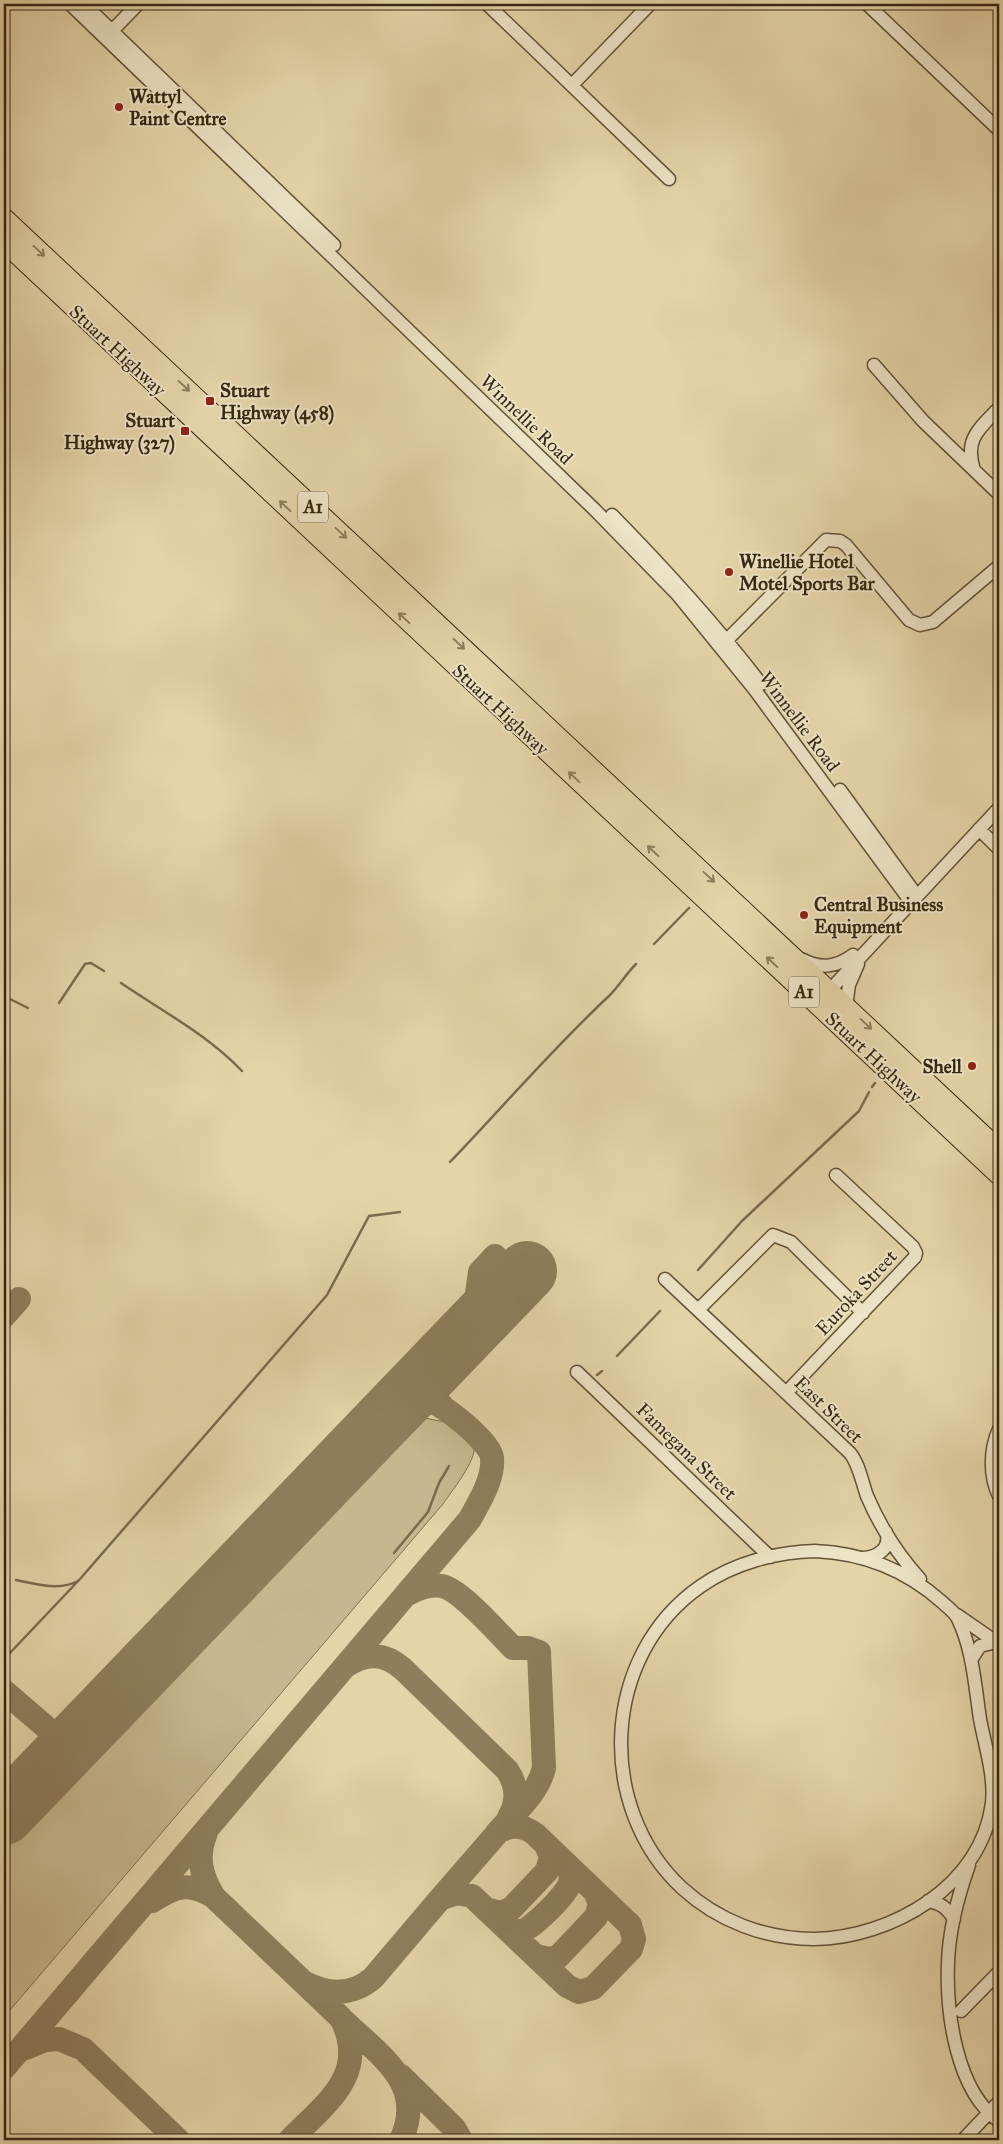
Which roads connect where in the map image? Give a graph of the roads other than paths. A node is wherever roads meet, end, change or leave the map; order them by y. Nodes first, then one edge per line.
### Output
1 (70, 4) edge
2 (84, 4) edge
3 (138, 4) edge
4 (487, 4) edge
5 (650, 4) edge
6 (867, 4) edge
7 (109, 34) junction
8 (572, 85) junction
9 (999, 130) edge
10 (669, 179) dead end
11 (4, 218) edge
12 (4, 242) edge
13 (874, 365) dead end
14 (156, 373) junction
15 (999, 408) edge
16 (974, 470) junction
17 (999, 494) edge
18 (999, 566) edge
19 (723, 643) junction
20 (999, 808) edge
21 (979, 830) junction
22 (999, 849) edge
23 (913, 897) junction
24 (786, 950) junction
25 (859, 953) junction
26 (798, 986) junction
27 (826, 989) junction
28 (846, 1006) junction
29 (893, 1075) junction
30 (924, 1078) junction
31 (965, 1143) junction
32 (999, 1150) edge
33 (836, 1175) dead end
34 (999, 1175) edge
35 (665, 1279) dead end
36 (698, 1310) junction
37 (863, 1313) junction
38 (578, 1372) dead end
39 (786, 1393) junction
40 (999, 1429) edge
41 (999, 1496) edge
42 (885, 1531) junction
43 (770, 1557) junction
44 (860, 1558) junction
45 (932, 1592) junction
46 (957, 1615) junction
47 (998, 1643) edge
48 (971, 1660) junction
49 (994, 1773) edge
50 (999, 1810) edge
51 (979, 1844) junction
52 (928, 1901) junction
53 (954, 1919) junction
54 (999, 1972) edge
55 (961, 2011) dead end
56 (999, 2102) edge
57 (988, 2113) junction
58 (999, 2121) edge
59 (963, 2140) edge

1 - 7 street, Winnellie Road
2 - 7 street, Winnellie Road
3 - 7 street
4 - 8 street
5 - 8 street
6 - 9 street
7 - 19 street, Winnellie Road
8 - 10 street
11 -> 14 highway, Stuart Highway / A1
12 - 14 highway, Stuart Highway / A1
13 - 16 street
14 -> 24 highway, Stuart Highway / A1
26 -> 14 highway, Stuart Highway / A1
15 - 16 street
16 - 17 street
18 - 19 street
19 - 23 street, Winnellie Road
20 - 21 street
21 - 22 street
21 - 23 street
23 - 25 street
24 - 25 street
24 - 27 highway, Stuart Highway / A1
25 - 27 street
25 - 28 street
26 - 27 highway
26 - 29 highway, Stuart Highway / A1
27 - 28 highway, Stuart Highway / A1
27 - 29 highway
28 -> 30 highway, Stuart Highway / A1
29 - 31 highway, Stuart Highway / A1
30 - 31 highway
30 - 32 highway, Stuart Highway / A1
31 - 34 highway, Stuart Highway / A1
33 - 37 street, Euroka Street
35 - 36 street, East Street
36 - 37 street
36 - 39 street, East Street
37 - 39 street, Euroka Street
38 - 43 street, Famegana Street
39 - 42 street, East Street
40 - 41 street
42 - 44 street
42 - 45 street, East Street
43 - 44 street
43 - 52 street
44 - 45 street
45 - 46 street
46 - 47 street
46 - 48 street
47 - 48 street
48 - 49 street
49 - 51 street
50 - 51 street
51 - 52 street
51 - 53 street
52 - 53 street
53 - 57 street
54 - 55 street
56 - 57 street
57 - 58 street
57 - 59 street

